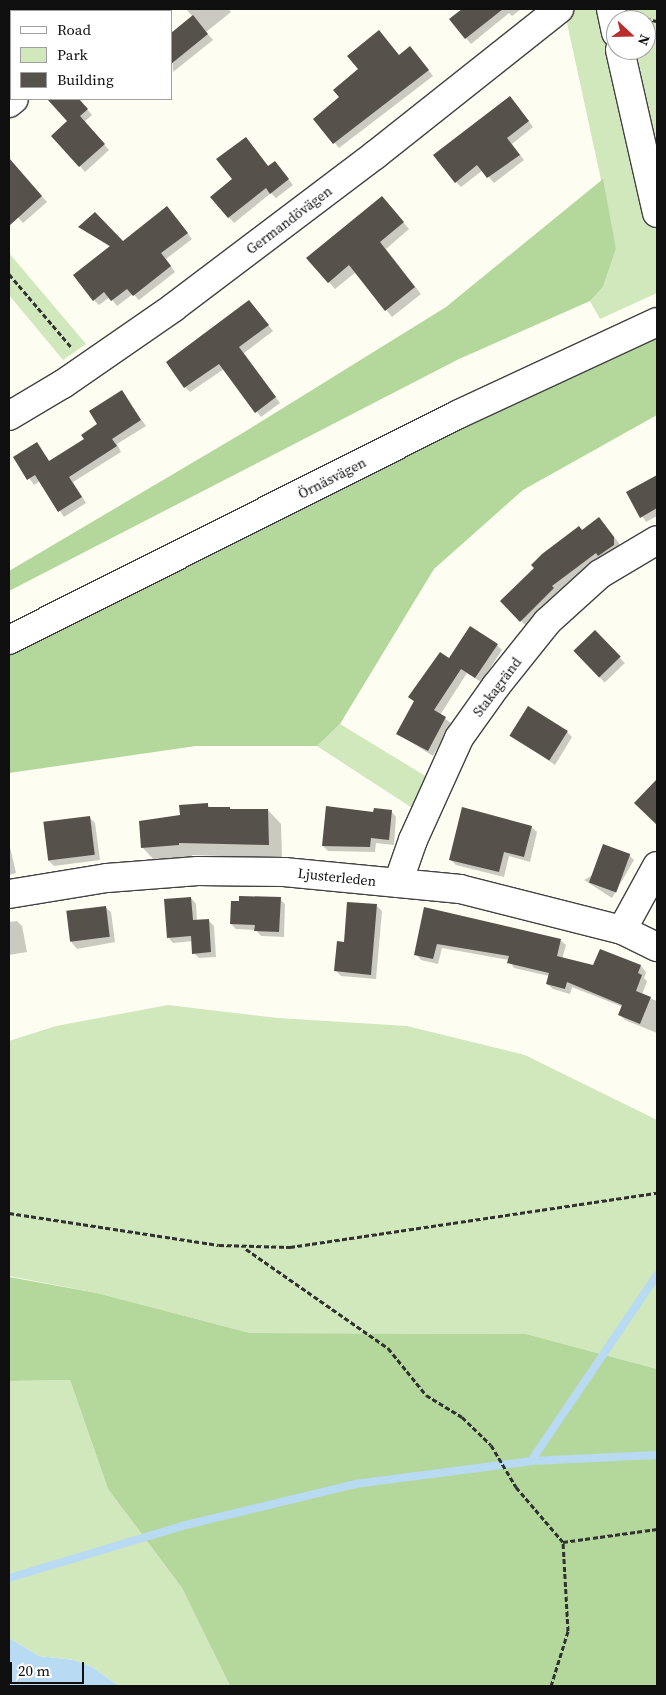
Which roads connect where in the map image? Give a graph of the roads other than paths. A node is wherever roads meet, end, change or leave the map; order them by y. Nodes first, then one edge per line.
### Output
1 (559, 9) edge
2 (622, 60) edge
3 (657, 213) edge
4 (657, 322) edge
5 (9, 416) edge
6 (657, 540) edge
7 (9, 640) edge
8 (657, 866) edge
9 (398, 883) junction
10 (9, 894) edge
11 (622, 930) junction
12 (657, 947) edge

1 - 5 street, Germandövägen
2 - 3 street
4 - 7 street, Örnäsvägen
6 - 9 street, Stakagränd
8 - 11 street
9 - 10 street, Ljusterleden
9 - 11 street, Ljusterleden
11 - 12 street, Ljusterleden

